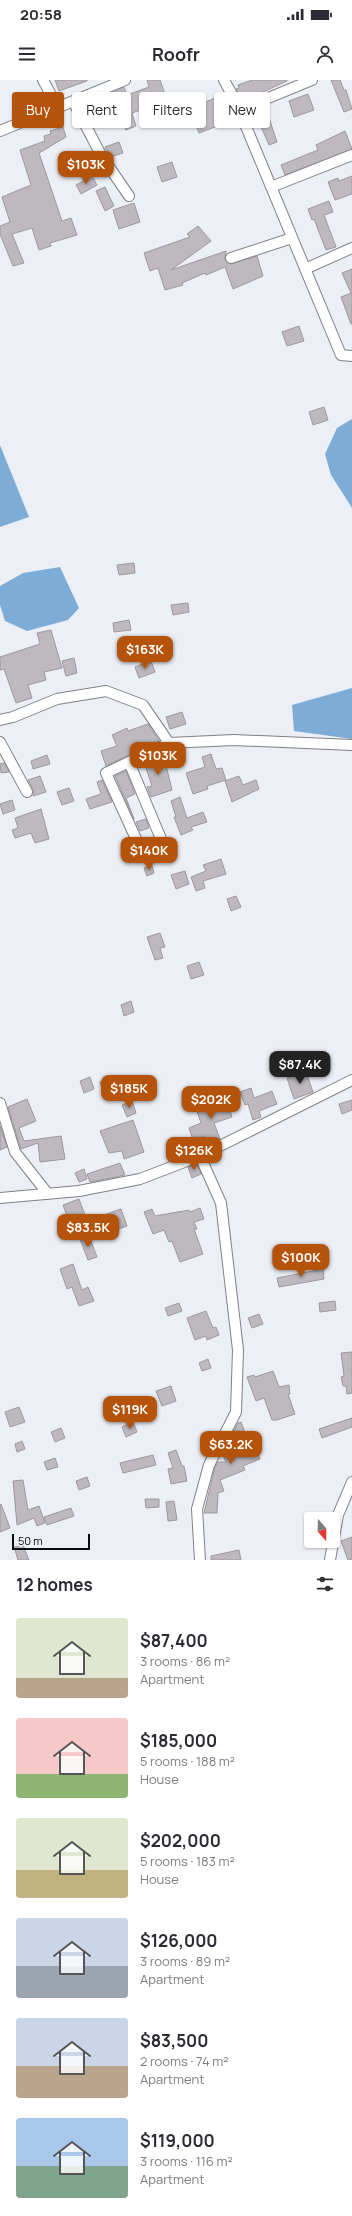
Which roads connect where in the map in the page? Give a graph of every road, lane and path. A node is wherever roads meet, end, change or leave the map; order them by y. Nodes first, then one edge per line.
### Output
1 (43, 80) edge
2 (125, 80) edge
3 (224, 80) edge
4 (312, 80) edge
5 (49, 92) edge
6 (96, 92) edge
7 (230, 92) edge
8 (270, 97) edge
9 (12, 126) edge
10 (87, 128) edge
11 (246, 128) edge
12 (0, 131) edge
13 (352, 155) edge
14 (271, 187) junction
15 (129, 196) dead end
16 (292, 238) junction
17 (352, 248) edge
18 (231, 258) dead end
19 (305, 269) junction
20 (352, 356) edge
21 (0, 720) edge
22 (0, 742) edge
23 (169, 743) junction
24 (352, 745) edge
25 (129, 762) junction
26 (27, 792) dead end
27 (137, 840) dead end
28 (164, 846) dead end
29 (352, 1080) edge
30 (0, 1103) edge
31 (200, 1156) junction
32 (48, 1194) junction
33 (0, 1198) edge
34 (352, 1482) edge
35 (200, 1560) edge
36 (330, 1560) edge

1 - 5 street
2 - 6 street
3 - 7 street
4 - 8 street
9 - 12 street
10 - 15 street
11 - 14 street
13 - 14 street
14 - 16 street
16 - 18 street
16 - 19 street
17 - 19 street
19 - 20 street
21 - 23 street
22 - 26 street
23 - 24 street
23 - 25 street
25 - 27 street
25 - 28 street
29 - 31 street
30 - 32 street
31 - 32 street
31 - 35 street
32 - 33 street
34 - 36 street

